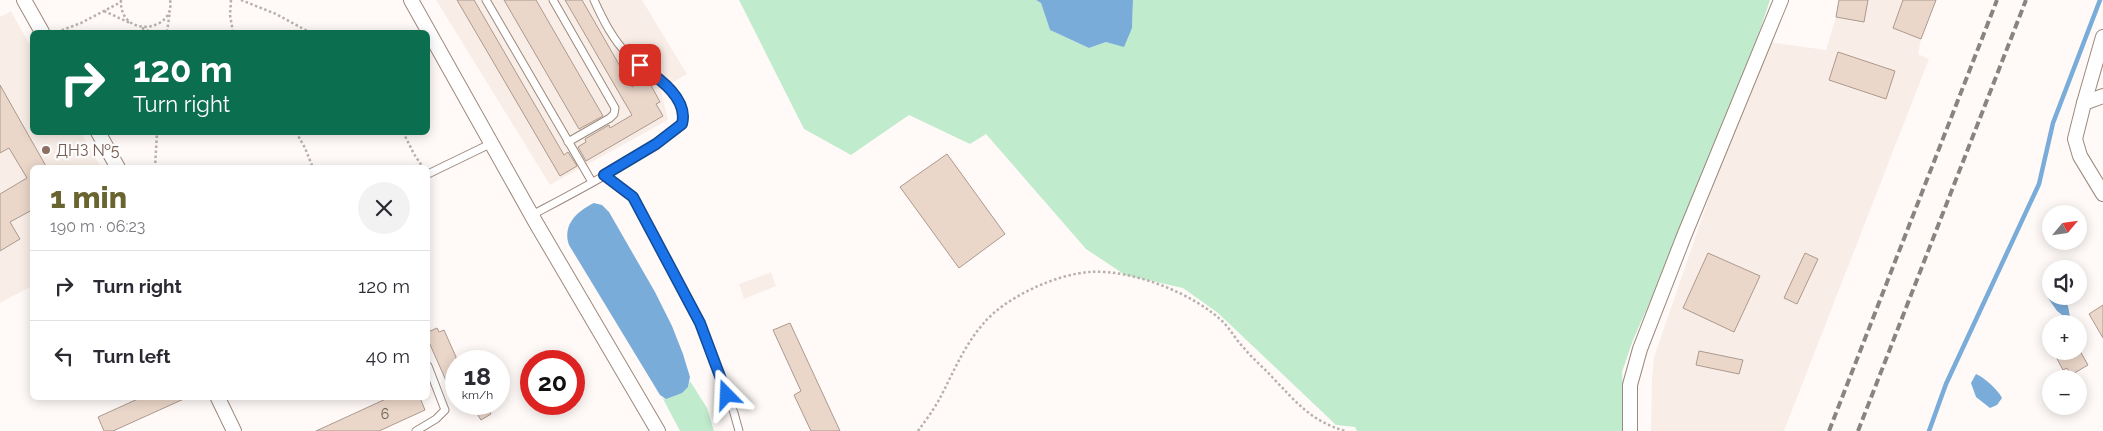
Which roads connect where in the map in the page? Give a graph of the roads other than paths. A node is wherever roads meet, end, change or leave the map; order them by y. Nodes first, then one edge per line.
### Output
1 (24, 0) edge
2 (411, 0) edge
3 (486, 0) edge
4 (553, 0) edge
5 (594, 0) edge
6 (1781, 0) edge
7 (41, 30) edge
8 (428, 30) edge
9 (430, 34) edge
10 (2103, 37) edge
11 (2103, 96) edge
12 (2084, 103) junction
13 (100, 135) edge
14 (568, 142) junction
15 (492, 143) junction
16 (116, 165) edge
17 (430, 173) edge
18 (604, 175) junction
19 (592, 182) junction
20 (2103, 194) edge
21 (532, 215) junction
22 (430, 371) edge
23 (219, 400) edge
24 (234, 431) edge
25 (416, 431) edge
26 (658, 431) edge
27 (738, 431) edge
28 (1630, 431) edge

1 - 7 street
2 - 8 street
3 - 14 lane
4 - 14 lane
5 - 18 lane
6 - 28 street
9 - 15 street
10 - 12 street
11 - 12 street
12 - 20 street
13 - 16 street
14 - 19 lane
15 - 17 lane
15 - 21 street
18 - 19 lane
18 - 27 lane
19 - 21 lane
21 - 26 street
22 - 25 lane
23 - 24 street

